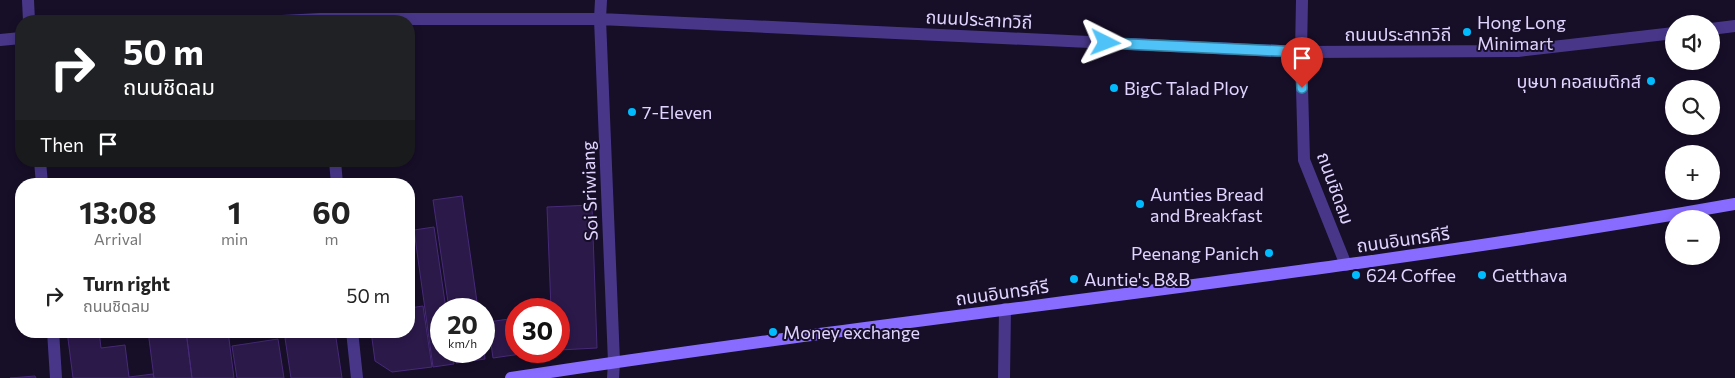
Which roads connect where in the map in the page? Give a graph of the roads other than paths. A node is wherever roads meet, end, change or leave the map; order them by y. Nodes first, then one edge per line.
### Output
1 (28, 0) edge
2 (601, 0) edge
3 (1302, 0) edge
4 (29, 15) edge
5 (600, 19) junction
6 (415, 20) edge
7 (1735, 26) edge
8 (1720, 28) edge
9 (1665, 34) edge
10 (15, 39) edge
11 (0, 40) edge
12 (1301, 52) junction
13 (1735, 204) edge
14 (1346, 265) junction
15 (1005, 309) junction
16 (53, 338) edge
17 (353, 338) edge
18 (614, 362) junction
19 (56, 378) edge
20 (357, 378) edge
21 (511, 378) edge
22 (613, 378) edge
23 (1004, 378) edge

1 - 4 street
2 - 5 street, Soi Sriwiang
3 - 12 street, ถนนชิดลม
5 - 6 street, ถนนประสาทวิถี
5 - 12 street, ถนนประสาทวิถี
5 - 18 street, Soi Sriwiang
7 - 8 street
9 - 12 street, ถนนประสาทวิถี
10 - 11 street
12 - 14 street, ถนนชิดลม
13 - 14 main road, ถนนอินทรคีรี
14 - 15 main road, ถนนอินทรคีรี
15 - 18 main road, ถนนอินทรคีรี
15 - 23 street
16 - 19 street
17 - 20 street
18 - 21 main road, ถนนอินทรคีรี
18 - 22 street, Soi Sriwiang

